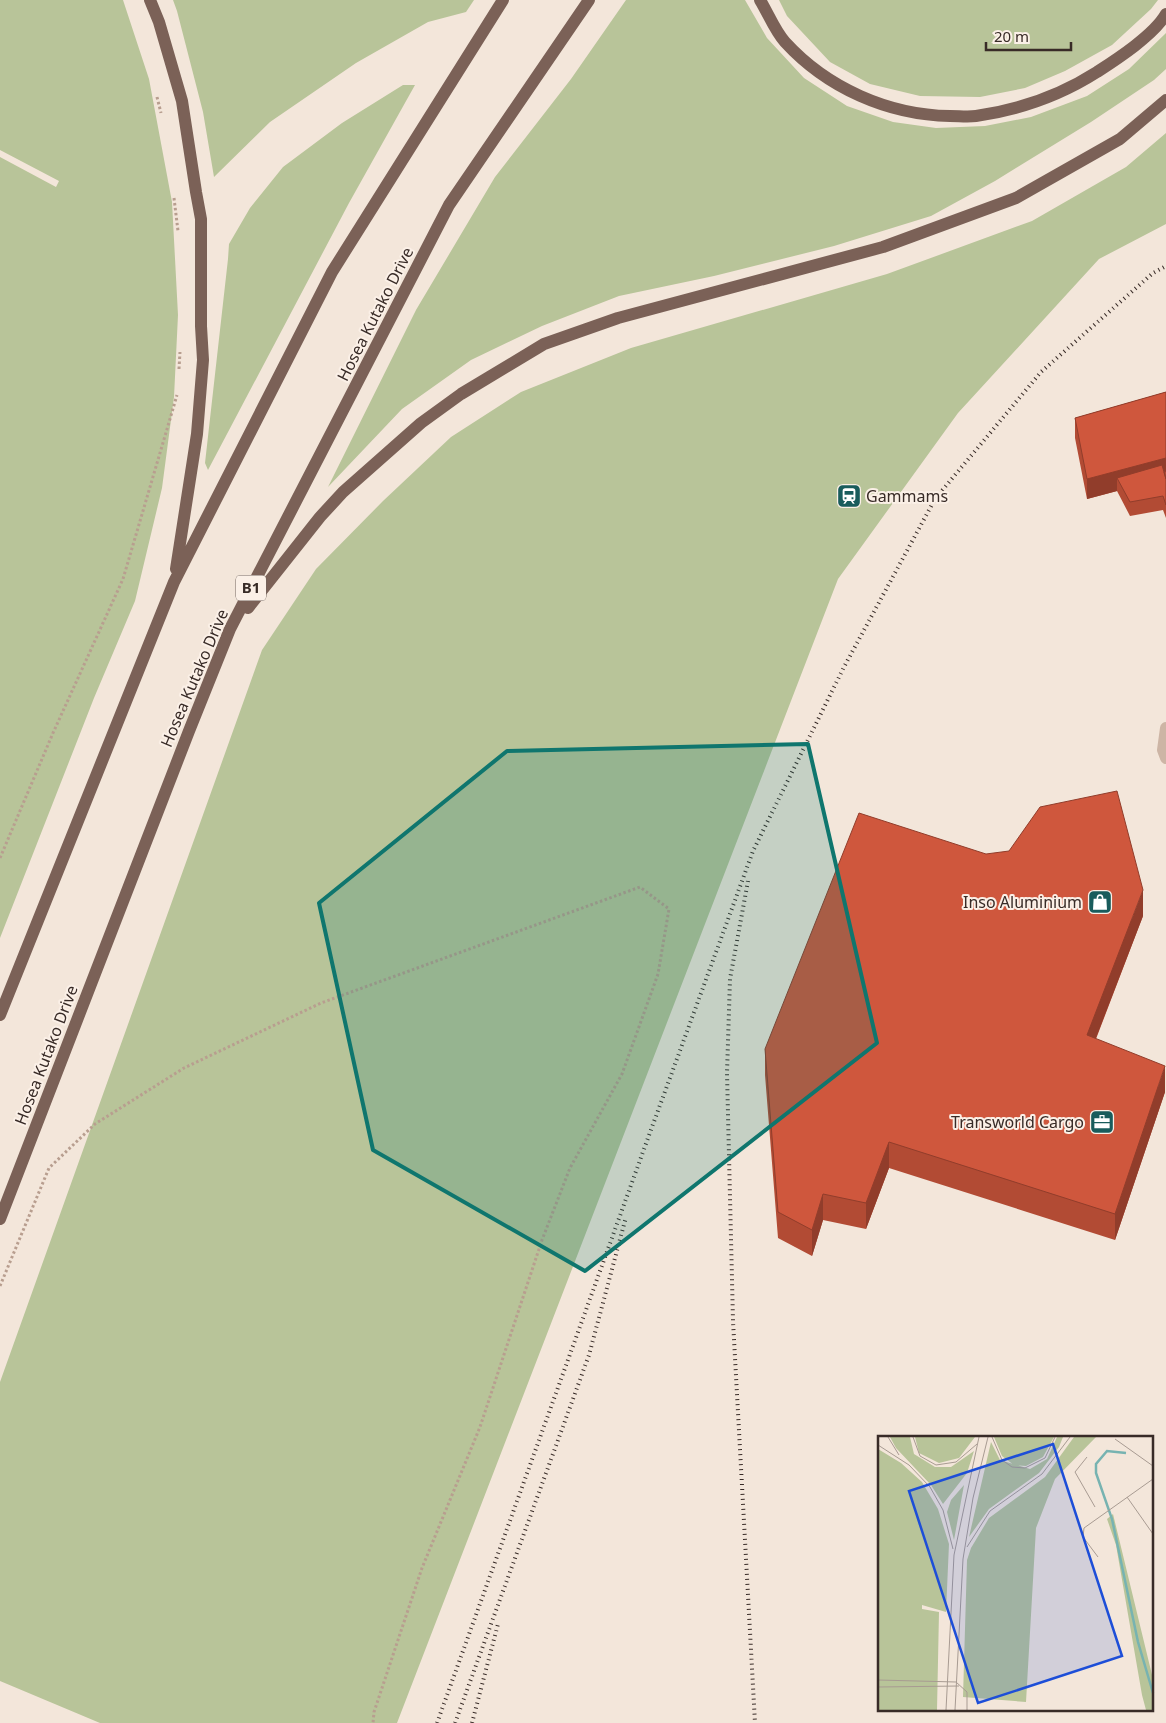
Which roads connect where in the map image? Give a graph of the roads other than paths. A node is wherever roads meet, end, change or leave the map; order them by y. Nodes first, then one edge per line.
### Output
1 (150, 0) edge
2 (503, 0) edge
3 (589, 0) edge
4 (760, 0) edge
5 (1166, 14) edge
6 (1166, 100) edge
7 (174, 582) junction
8 (230, 629) junction
9 (1166, 728) edge
10 (1166, 758) edge
11 (0, 1015) edge
12 (0, 1219) edge

1 - 7 main road
2 - 7 main road
3 - 8 main road, Hosea Kutako Drive / B1
4 - 5 main road
6 - 8 main road
7 - 11 main road
8 - 12 main road, Hosea Kutako Drive / B1
9 - 10 lane

